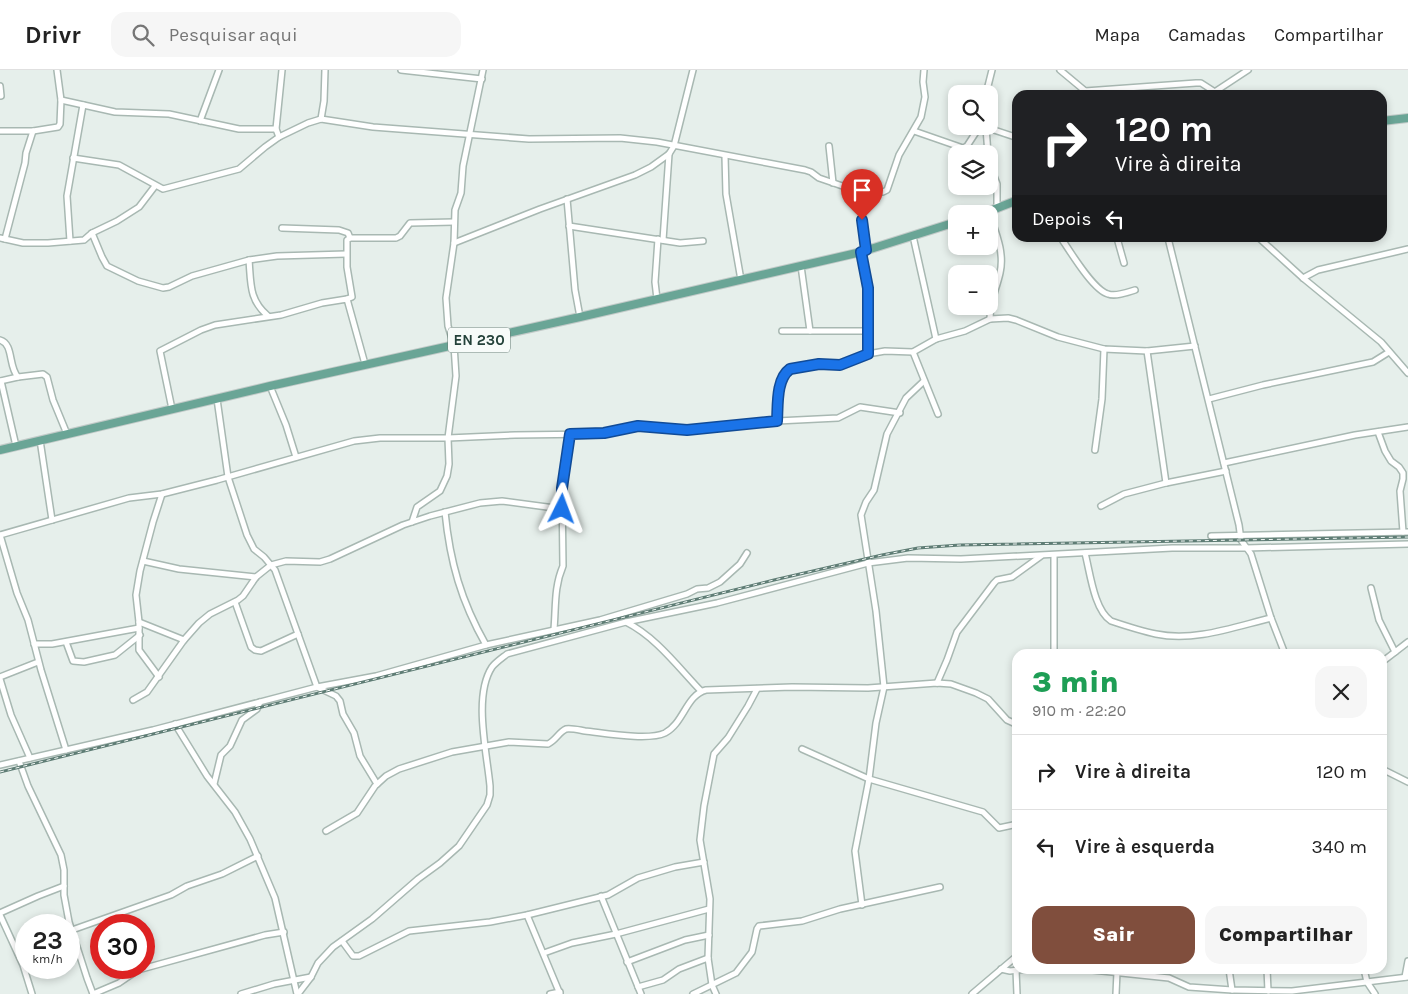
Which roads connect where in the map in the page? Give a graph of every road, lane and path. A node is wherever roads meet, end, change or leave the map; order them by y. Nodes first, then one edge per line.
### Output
1 (57, 70) edge
2 (220, 70) edge
3 (282, 70) edge
4 (325, 70) edge
5 (401, 70) edge
6 (483, 70) edge
7 (693, 70) edge
8 (924, 70) edge
9 (992, 70) edge
10 (1060, 70) edge
11 (1248, 70) edge
12 (482, 79) junction
13 (988, 85) edge
14 (0, 86) edge
15 (1083, 90) edge
16 (1096, 90) edge
17 (1208, 90) edge
18 (1218, 90) edge
19 (1, 96) edge
20 (61, 100) junction
21 (83, 105) junction
22 (1408, 118) edge
23 (321, 119) junction
24 (1387, 120) edge
25 (200, 121) junction
26 (276, 129) junction
27 (0, 131) edge
28 (32, 131) junction
29 (914, 131) junction
30 (998, 132) edge
31 (470, 135) junction
32 (976, 135) edge
33 (1012, 136) edge
34 (279, 137) junction
35 (674, 146) junction
36 (829, 146) dead end
37 (670, 154) junction
38 (725, 156) junction
39 (73, 158) junction
40 (834, 183) junction
41 (155, 186) junction
42 (860, 192) junction
43 (567, 199) junction
44 (1012, 202) edge
45 (998, 208) edge
46 (454, 222) junction
47 (948, 225) edge
48 (569, 226) junction
49 (282, 228) dead end
50 (92, 233) junction
51 (913, 236) junction
52 (2, 238) edge
53 (350, 238) junction
54 (661, 239) junction
55 (70, 241) junction
56 (703, 241) dead end
57 (1064, 242) edge
58 (1118, 242) edge
59 (1169, 242) edge
60 (1263, 242) edge
61 (454, 243) junction
62 (998, 244) edge
63 (1408, 249) edge
64 (864, 250) junction
65 (346, 254) junction
66 (249, 260) junction
67 (1124, 263) dead end
68 (802, 266) junction
69 (1303, 278) junction
70 (741, 280) junction
71 (1135, 290) dead end
72 (657, 299) junction
73 (347, 300) junction
74 (268, 316) junction
75 (580, 317) junction
76 (990, 319) junction
77 (782, 331) dead end
78 (810, 331) junction
79 (869, 332) junction
80 (936, 339) junction
81 (0, 340) edge
82 (454, 345) junction
83 (1195, 346) junction
84 (1104, 349) junction
85 (1147, 351) junction
86 (913, 352) junction
87 (1389, 352) junction
88 (868, 354) junction
89 (365, 364) junction
90 (1408, 373) edge
91 (18, 378) junction
92 (924, 380) junction
93 (0, 381) edge
94 (270, 386) junction
95 (217, 399) junction
96 (1209, 399) junction
97 (172, 410) junction
98 (900, 413) junction
99 (938, 414) dead end
100 (777, 421) junction
101 (1408, 427) edge
102 (1378, 432) junction
103 (67, 434) junction
104 (570, 434) junction
105 (448, 438) junction
106 (40, 440) junction
107 (16, 446) junction
108 (0, 450) edge
109 (1095, 450) dead end
110 (296, 457) junction
111 (1224, 463) junction
112 (1226, 472) junction
113 (228, 477) junction
114 (1166, 483) junction
115 (162, 494) junction
116 (1101, 506) dead end
117 (562, 509) junction
118 (445, 512) junction
119 (52, 520) junction
120 (412, 522) junction
121 (1405, 532) edge
122 (0, 535) edge
123 (1211, 536) dead end
124 (1240, 536) junction
125 (1408, 544) edge
126 (1246, 548) junction
127 (747, 553) dead end
128 (1085, 553) junction
129 (1054, 555) junction
130 (1041, 556) junction
131 (143, 561) junction
132 (868, 564) junction
133 (271, 565) junction
134 (256, 577) junction
135 (1371, 588) dead end
136 (235, 602) junction
137 (1271, 618) junction
138 (626, 622) junction
139 (139, 625) junction
140 (554, 629) junction
141 (298, 634) junction
142 (140, 635) junction
143 (184, 640) junction
144 (66, 642) junction
145 (1408, 642) edge
146 (34, 644) junction
147 (486, 645) junction
148 (1054, 649) edge
149 (1283, 649) edge
150 (1395, 652) junction
151 (1387, 658) edge
152 (38, 662) junction
153 (0, 678) edge
154 (159, 678) junction
155 (937, 682) junction
156 (884, 687) junction
157 (318, 688) junction
158 (757, 689) junction
159 (702, 691) junction
160 (133, 700) dead end
161 (260, 702) junction
162 (1012, 722) edge
163 (175, 724) junction
164 (486, 746) junction
165 (802, 749) dead end
166 (66, 750) junction
167 (30, 758) junction
168 (19, 761) junction
169 (0, 766) edge
170 (1387, 772) edge
171 (869, 779) junction
172 (1408, 782) edge
173 (214, 784) junction
174 (377, 784) junction
175 (1012, 825) edge
176 (326, 832) dead end
177 (258, 856) junction
178 (704, 862) junction
179 (64, 886) junction
180 (940, 887) dead end
181 (601, 896) junction
182 (862, 905) junction
183 (710, 909) junction
184 (0, 914) edge
185 (68, 914) edge
186 (527, 915) junction
187 (80, 927) edge
188 (284, 932) junction
189 (616, 934) junction
190 (709, 935) junction
191 (342, 941) junction
192 (544, 953) junction
193 (80, 954) edge
194 (708, 958) junction
195 (1012, 960) edge
196 (1408, 961) edge
197 (628, 962) junction
198 (1001, 969) junction
199 (1012, 970) edge
200 (1016, 974) edge
201 (1117, 974) edge
202 (1134, 974) edge
203 (1229, 974) edge
204 (1266, 974) edge
205 (1365, 974) edge
206 (311, 977) junction
207 (1407, 977) edge
208 (294, 980) junction
209 (1367, 982) junction
210 (712, 985) junction
211 (638, 987) junction
212 (1230, 991) edge
213 (1264, 992) edge
214 (560, 993) edge
215 (32, 994) edge
216 (93, 994) edge
217 (241, 994) edge
218 (298, 994) edge
219 (550, 994) edge
220 (641, 994) edge
221 (693, 994) edge
222 (716, 994) edge
223 (972, 994) edge
224 (1017, 994) edge
225 (1116, 994) edge
226 (1375, 994) edge

1 - 20 street
2 - 25 street
3 - 26 street
4 - 23 street
5 - 12 street
6 - 12 street
7 - 35 street
8 - 29 street
9 - 13 street
10 - 15 street
11 - 18 street
12 - 31 street
14 - 19 street
16 - 17 street
20 - 21 street
20 - 28 street
21 - 25 street
21 - 39 street
22 - 24 main road
23 - 31 street
23 - 34 street
25 - 26 street
26 - 34 street
27 - 28 street
28 - 52 street
29 - 32 street
29 - 42 street
30 - 33 street
31 - 35 street
31 - 46 street
34 - 41 street
35 - 37 street
35 - 38 street
36 - 40 street
37 - 43 street
37 - 54 street
38 - 40 street
38 - 70 street
39 - 41 street
39 - 55 street
40 - 42 street
41 - 50 street
42 - 64 street
43 - 48 street
43 - 61 street
44 - 45 main road
46 - 53 street
46 - 61 street
47 - 51 main road, EN 230
48 - 54 street
48 - 75 street
49 - 53 street
50 - 55 street
50 - 66 street
51 - 64 main road, EN 230
51 - 80 street
52 - 55 street
53 - 65 street
54 - 56 street
54 - 72 street
57 - 71 street
58 - 67 street
59 - 83 street
60 - 69 street
61 - 82 street
62 - 76 street
63 - 69 street
64 - 68 main road, EN 230
64 - 79 street
65 - 66 street
65 - 73 street
66 - 74 street
68 - 70 main road, EN 230
68 - 78 street
69 - 87 street
70 - 72 main road, EN 230
72 - 75 main road, EN 230
73 - 74 street
73 - 89 street
74 - 97 street
75 - 82 main road, EN 230
76 - 80 street
76 - 84 street
77 - 78 street
78 - 79 street
79 - 88 street
80 - 86 street
81 - 91 street
82 - 89 main road, EN 230
82 - 105 street
83 - 85 street
83 - 96 street
84 - 85 street
84 - 109 street
85 - 114 street
86 - 88 street
86 - 92 street
87 - 90 street
87 - 96 street
88 - 100 street
89 - 94 main road, EN 230
91 - 93 street
91 - 103 street
92 - 98 street
92 - 99 street
93 - 107 street
94 - 95 main road, EN 230
94 - 110 street
95 - 97 main road, EN 230
95 - 113 street
96 - 111 street
97 - 103 main road, EN 230
98 - 100 street
98 - 132 street
100 - 104 street
101 - 102 street
102 - 111 street
102 - 121 street
103 - 106 main road, EN 230
104 - 105 street
104 - 117 street
105 - 110 street
105 - 120 street
106 - 107 main road, EN 230
106 - 119 street
107 - 108 main road, EN 230
110 - 113 street
111 - 112 street
112 - 114 street
112 - 124 street
113 - 115 street
113 - 133 street
114 - 116 street
115 - 119 street
115 - 131 street
117 - 118 street
117 - 140 street
118 - 120 street
118 - 147 street
119 - 122 street
120 - 133 street
121 - 124 street
122 - 146 street
123 - 124 street
124 - 126 street
125 - 126 street
126 - 128 street
126 - 137 street
127 - 140 street
128 - 129 street
128 - 137 street
129 - 130 street
129 - 148 street
130 - 132 street
130 - 155 street
131 - 134 street
131 - 139 street
132 - 138 street
132 - 156 street
133 - 134 street
133 - 141 street
134 - 136 street
135 - 150 street
136 - 141 street
136 - 143 street
137 - 149 street
138 - 159 street
138 - 164 street
139 - 142 street
139 - 143 street
139 - 144 street
140 - 147 street
141 - 157 street
142 - 144 street
142 - 154 street
143 - 154 street
144 - 146 street
145 - 150 street
146 - 152 street
147 - 157 street
150 - 151 street
152 - 153 street
152 - 166 street
153 - 167 street
154 - 160 street
155 - 156 street
155 - 162 street
156 - 158 street
156 - 171 street
157 - 161 street
157 - 174 street
158 - 159 street
158 - 178 street
159 - 164 street
161 - 163 street
161 - 173 street
163 - 166 street
163 - 173 street
164 - 174 street
164 - 191 street
165 - 171 street
166 - 167 street
167 - 168 street
168 - 169 street
168 - 179 street
170 - 172 street
171 - 175 street
171 - 182 street
173 - 177 street
174 - 176 street
177 - 187 street
177 - 188 street
178 - 181 street
178 - 183 street
179 - 184 street
179 - 185 street
180 - 182 street
181 - 186 street
181 - 189 street
182 - 210 street
183 - 189 street
183 - 190 street
184 - 215 street
186 - 191 street
186 - 192 street
188 - 208 street
188 - 216 street
189 - 192 street
189 - 197 street
190 - 194 street
190 - 197 street
191 - 206 street
192 - 214 street
193 - 216 street
194 - 210 street
194 - 211 street
195 - 198 street
196 - 207 street
197 - 211 street
198 - 199 street
198 - 223 street
200 - 224 street
201 - 225 street
202 - 212 street
203 - 212 street
204 - 213 street
205 - 209 street
206 - 208 street
206 - 218 street
207 - 209 street
208 - 217 street
208 - 218 street
209 - 213 street
209 - 226 street
210 - 221 street
210 - 222 street
211 - 220 street
212 - 213 street
214 - 219 street

